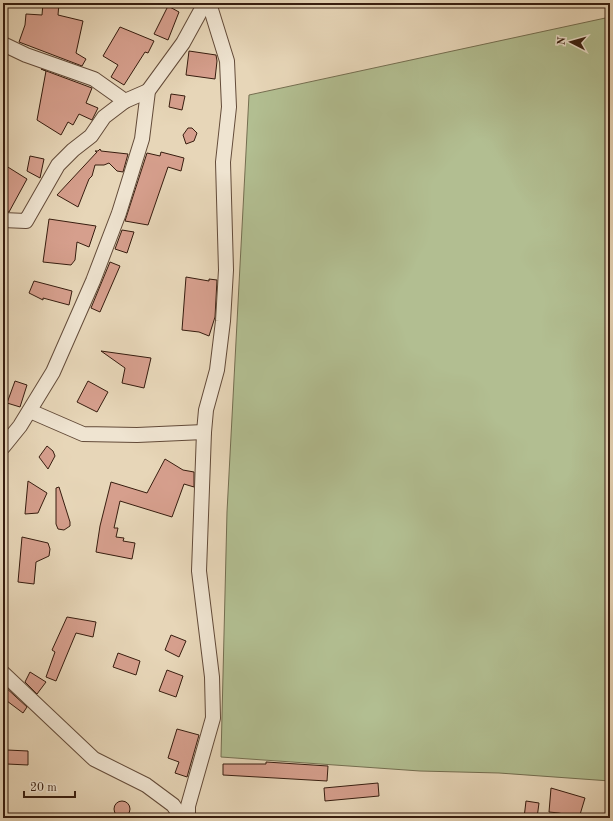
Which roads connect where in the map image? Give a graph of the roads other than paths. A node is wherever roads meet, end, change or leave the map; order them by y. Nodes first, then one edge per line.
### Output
1 (206, 3) edge
2 (209, 3) edge
3 (3, 44) edge
4 (148, 90) junction
5 (125, 101) junction
6 (3, 220) edge
7 (30, 411) junction
8 (204, 432) junction
9 (3, 447) edge
10 (3, 673) edge
11 (182, 818) edge
12 (188, 818) edge

1 - 4 street
2 - 8 street
3 - 5 street
4 - 5 street
4 - 7 street
5 - 6 street
7 - 8 street
7 - 9 street
8 - 12 street
10 - 11 street

